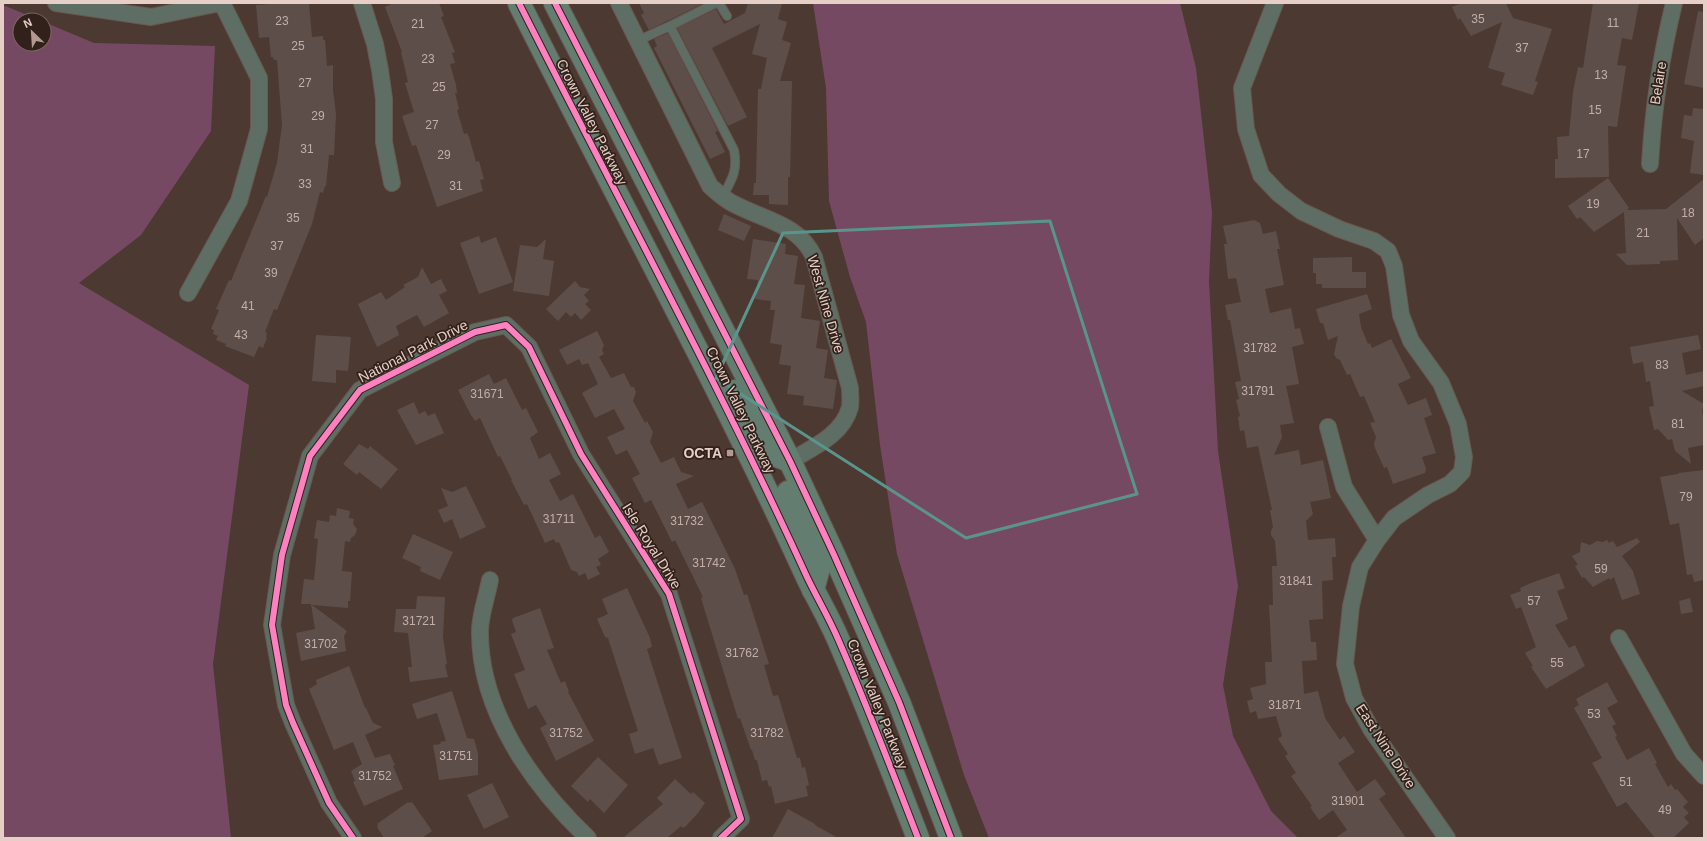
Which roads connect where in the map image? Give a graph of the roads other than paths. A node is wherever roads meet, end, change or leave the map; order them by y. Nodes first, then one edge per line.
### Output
1 (56, 3) edge
2 (221, 3) edge
3 (362, 3) edge
4 (519, 3) edge
5 (556, 3) edge
6 (619, 3) edge
7 (716, 3) edge
8 (719, 3) edge
9 (1275, 3) edge
10 (1674, 3) edge
11 (727, 16) dead end
12 (670, 26) junction
13 (637, 41) junction
14 (1650, 164) dead end
15 (392, 183) dead end
16 (722, 198) junction
17 (188, 293) dead end
18 (506, 325) joint
19 (701, 355) junction
20 (1328, 427) dead end
21 (790, 461) junction
22 (1377, 540) junction
23 (490, 580) dead end
24 (813, 590) junction
25 (1619, 638) dead end
26 (1704, 776) edge
27 (352, 838) edge
28 (588, 838) edge
29 (721, 838) edge
30 (918, 838) edge
31 (951, 838) edge
32 (1448, 838) edge

1 - 2 street
2 - 17 street
3 - 15 street
4 - 19 main road, Crown Valley Parkway
5 - 21 main road, Crown Valley Parkway
6 - 13 street, West Nine Drive
7 - 12 lane
8 - 11 lane
9 - 22 street, East Nine Drive
10 - 14 street, Belaire
12 - 13 lane
12 - 16 lane
13 - 16 street, West Nine Drive
16 - 21 street, West Nine Drive
18 - 27 street, National Park Drive
18 - 29 street, Isle Royal Drive
19 - 21 main road
19 - 24 main road, Crown Valley Parkway
20 - 22 street
21 - 24 main road
21 - 31 main road, Crown Valley Parkway
22 - 32 street, East Nine Drive
23 - 28 street
24 - 30 main road, Crown Valley Parkway
25 - 26 street

